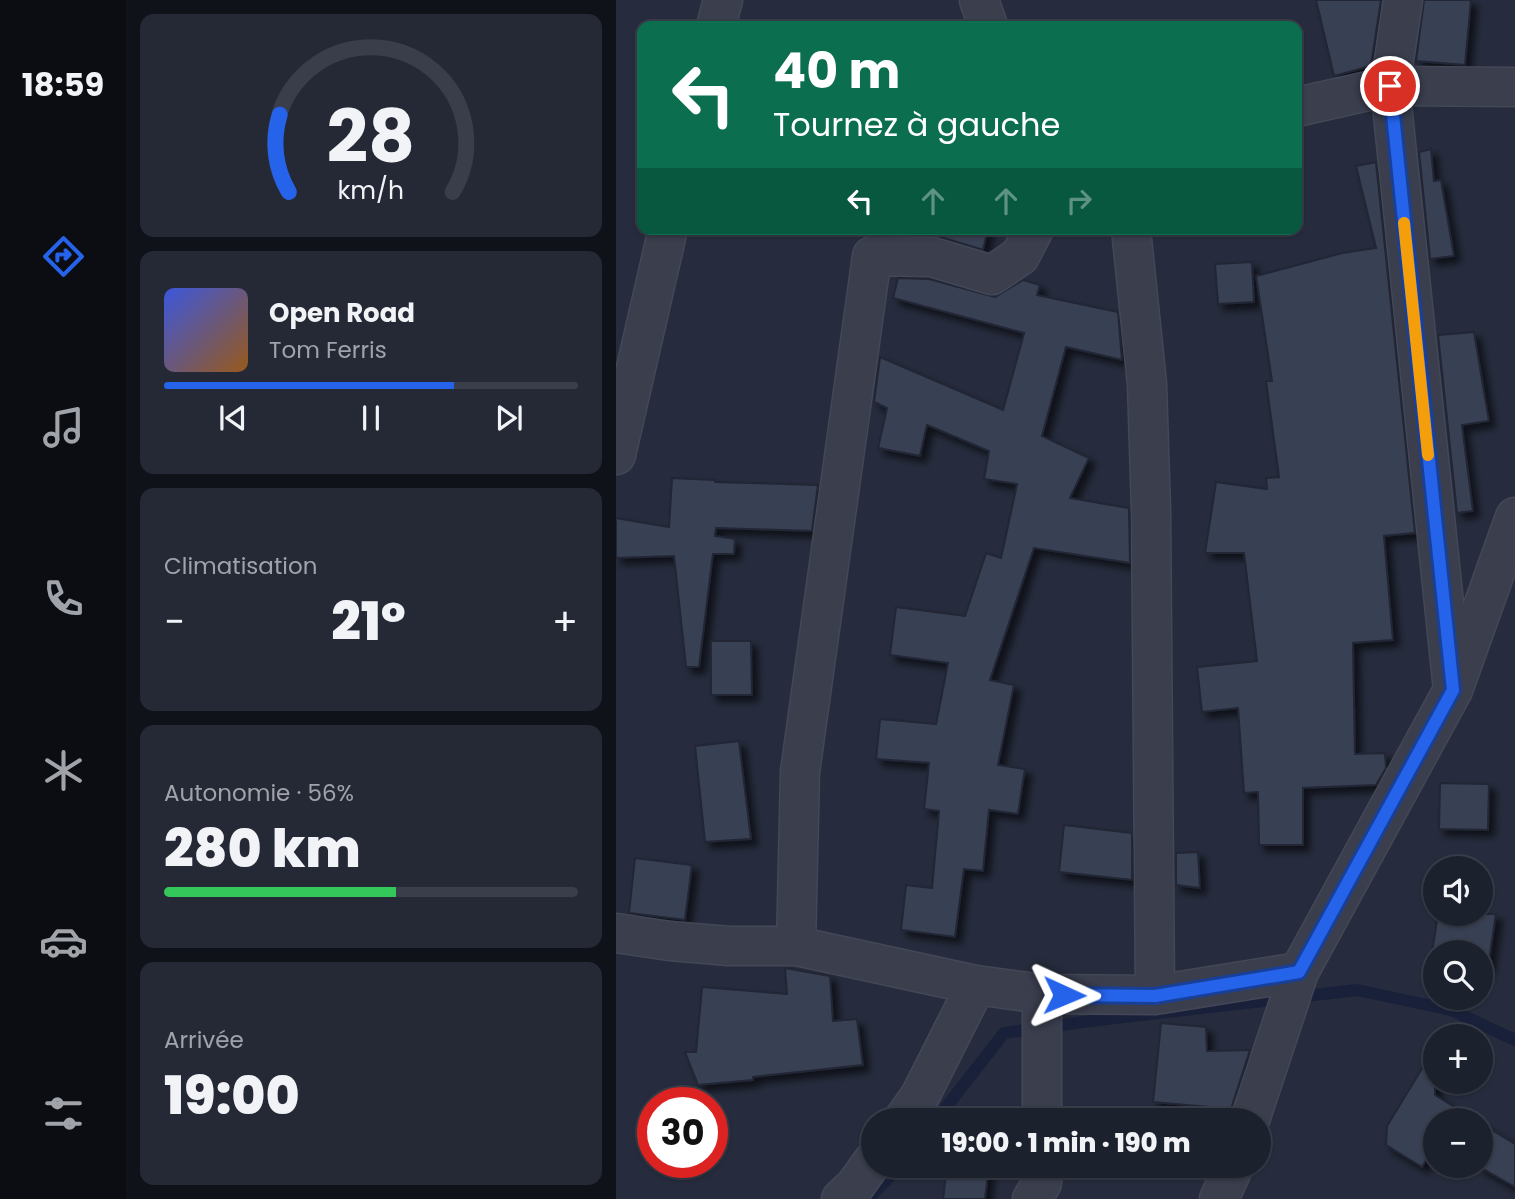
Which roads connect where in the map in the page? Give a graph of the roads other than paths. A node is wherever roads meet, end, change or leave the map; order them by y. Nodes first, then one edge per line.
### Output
1 (723, 0) edge
2 (979, 0) edge
3 (1403, 0) edge
4 (717, 21) edge
5 (986, 21) edge
6 (1390, 86) junction
7 (1515, 87) edge
8 (1302, 106) edge
9 (667, 235) edge
10 (1031, 235) edge
11 (1132, 235) edge
12 (616, 456) edge
13 (1515, 517) edge
14 (1453, 690) junction
15 (616, 933) edge
16 (796, 946) junction
17 (1299, 972) junction
18 (976, 985) junction
19 (1042, 994) junction
20 (1155, 996) junction
21 (912, 1108) edge
22 (1042, 1108) edge
23 (1254, 1108) edge
24 (861, 1178) edge
25 (1042, 1178) edge
26 (1229, 1178) edge
27 (841, 1199) edge
28 (1032, 1199) edge
29 (1219, 1199) edge

1 - 4 street
2 - 5 street
3 - 6 street
6 - 7 street
6 - 8 street
6 - 14 street
9 - 12 street
10 - 16 street
11 - 20 street
13 - 14 street
14 - 17 street
15 - 16 street
16 - 18 street
17 - 20 street
17 - 23 street
18 - 19 street
18 - 21 street
19 - 20 street
19 - 22 street
24 - 27 street
25 - 28 street
26 - 29 street

